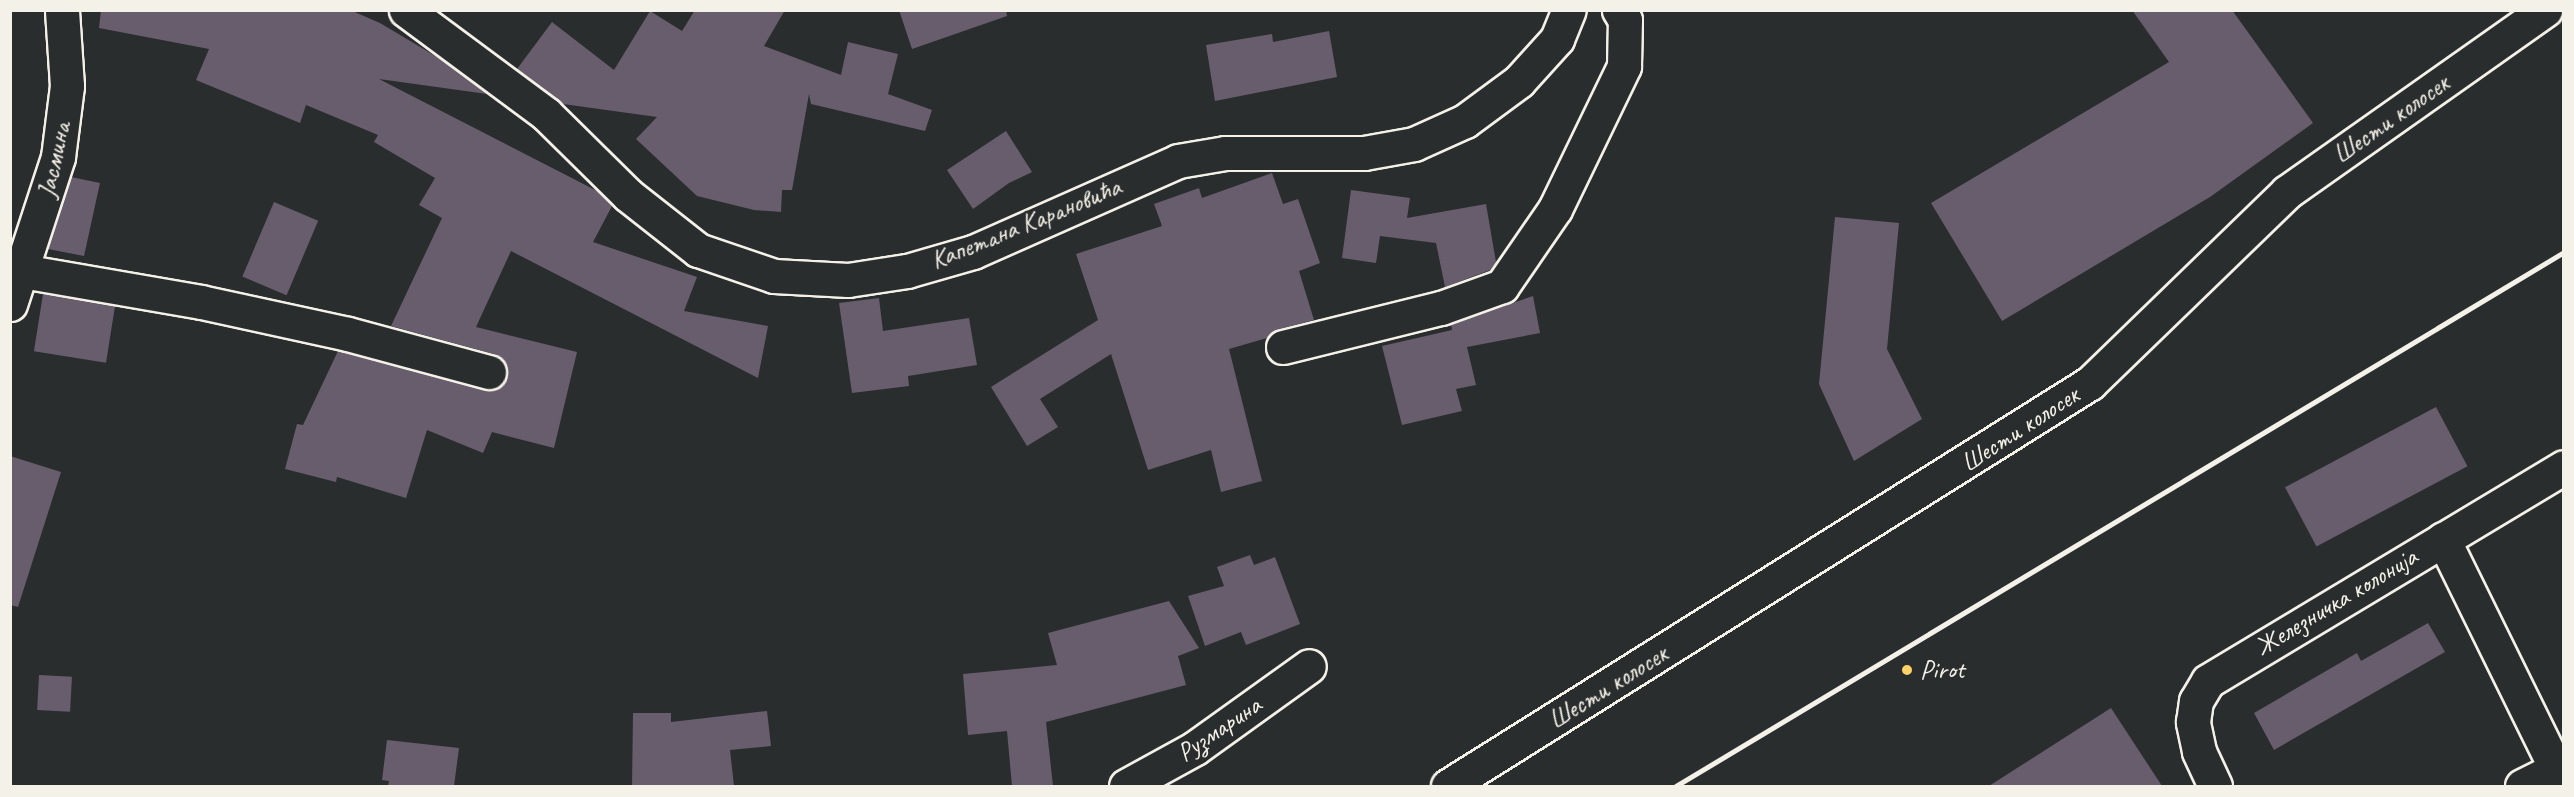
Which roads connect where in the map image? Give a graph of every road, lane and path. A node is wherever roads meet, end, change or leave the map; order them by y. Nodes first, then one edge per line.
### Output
1 (62, 10) edge
2 (406, 10) edge
3 (1569, 10) edge
4 (1618, 10) edge
5 (2545, 10) edge
6 (22, 271) junction
7 (10, 304) edge
8 (1283, 348) dead end
9 (489, 372) dead end
10 (2564, 467) edge
11 (2443, 538) junction
12 (1309, 666) dead end
13 (2560, 767) edge
14 (1126, 786) edge
15 (1448, 786) edge
16 (2215, 786) edge
17 (2522, 786) edge

1 - 6 street, Јасмина
2 - 3 street, Капетана Карановића
4 - 8 street
5 - 15 street, Шести колосек
6 - 7 street, Јасмина
6 - 9 street
10 - 11 street, Железничка колонија
11 - 13 street
11 - 16 street, Железничка колонија
12 - 14 street, Рузмарина
13 - 17 street

